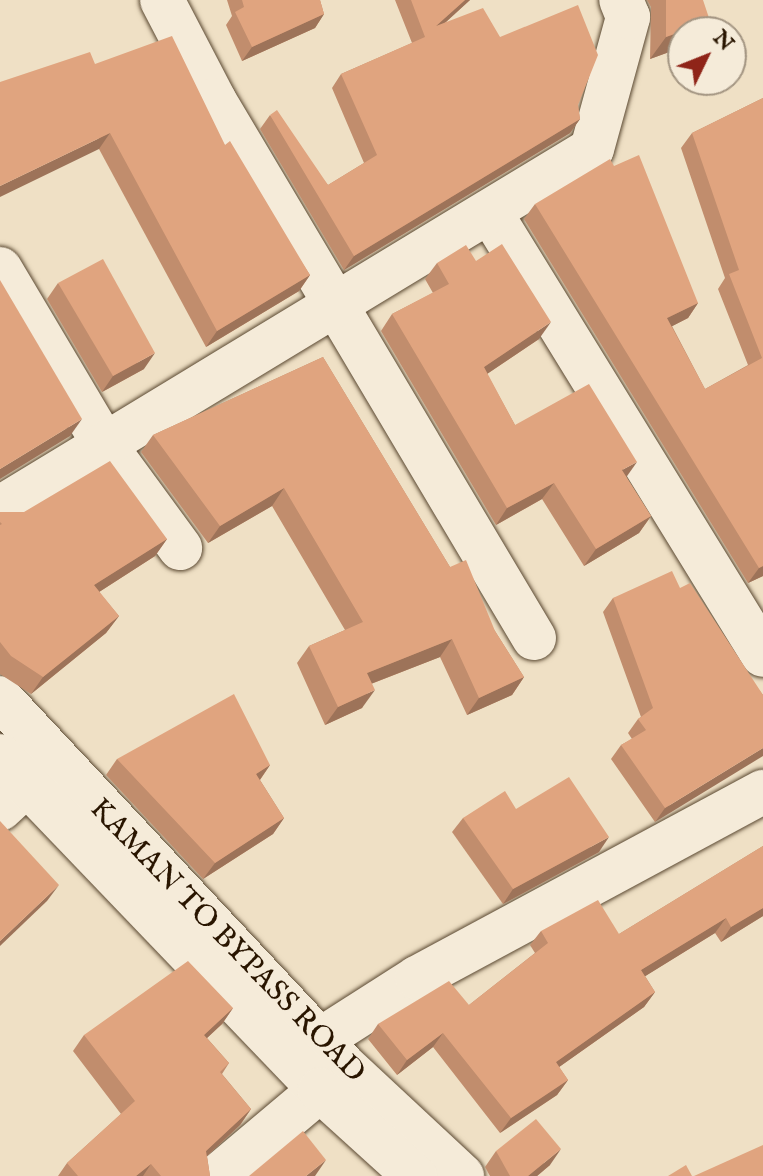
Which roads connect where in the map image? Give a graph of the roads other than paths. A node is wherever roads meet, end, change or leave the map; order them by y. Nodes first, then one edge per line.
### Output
1 (162, 0) edge
2 (621, 0) edge
3 (490, 212) junction
4 (0, 269) edge
5 (335, 304) junction
6 (104, 444) junction
7 (0, 508) edge
8 (180, 548) dead end
9 (534, 638) dead end
10 (763, 655) edge
11 (0, 698) edge
12 (20, 777) edge
13 (763, 792) edge
14 (320, 1040) junction
15 (320, 1090) junction
16 (218, 1176) edge
17 (415, 1176) edge
18 (462, 1176) edge

1 - 5 street
2 - 3 street
3 - 5 street
3 - 10 street
4 - 6 street
5 - 6 street
5 - 9 street
6 - 7 street
6 - 8 street
11 - 12 street, KAMAN TO BYPASS ROAD
12 - 14 street, KAMAN TO BYPASS ROAD
12 - 15 street, KAMAN TO BYPASS ROAD
13 - 14 street
14 - 18 street, KAMAN TO BYPASS ROAD
15 - 16 street
15 - 17 street, KAMAN TO BYPASS ROAD

